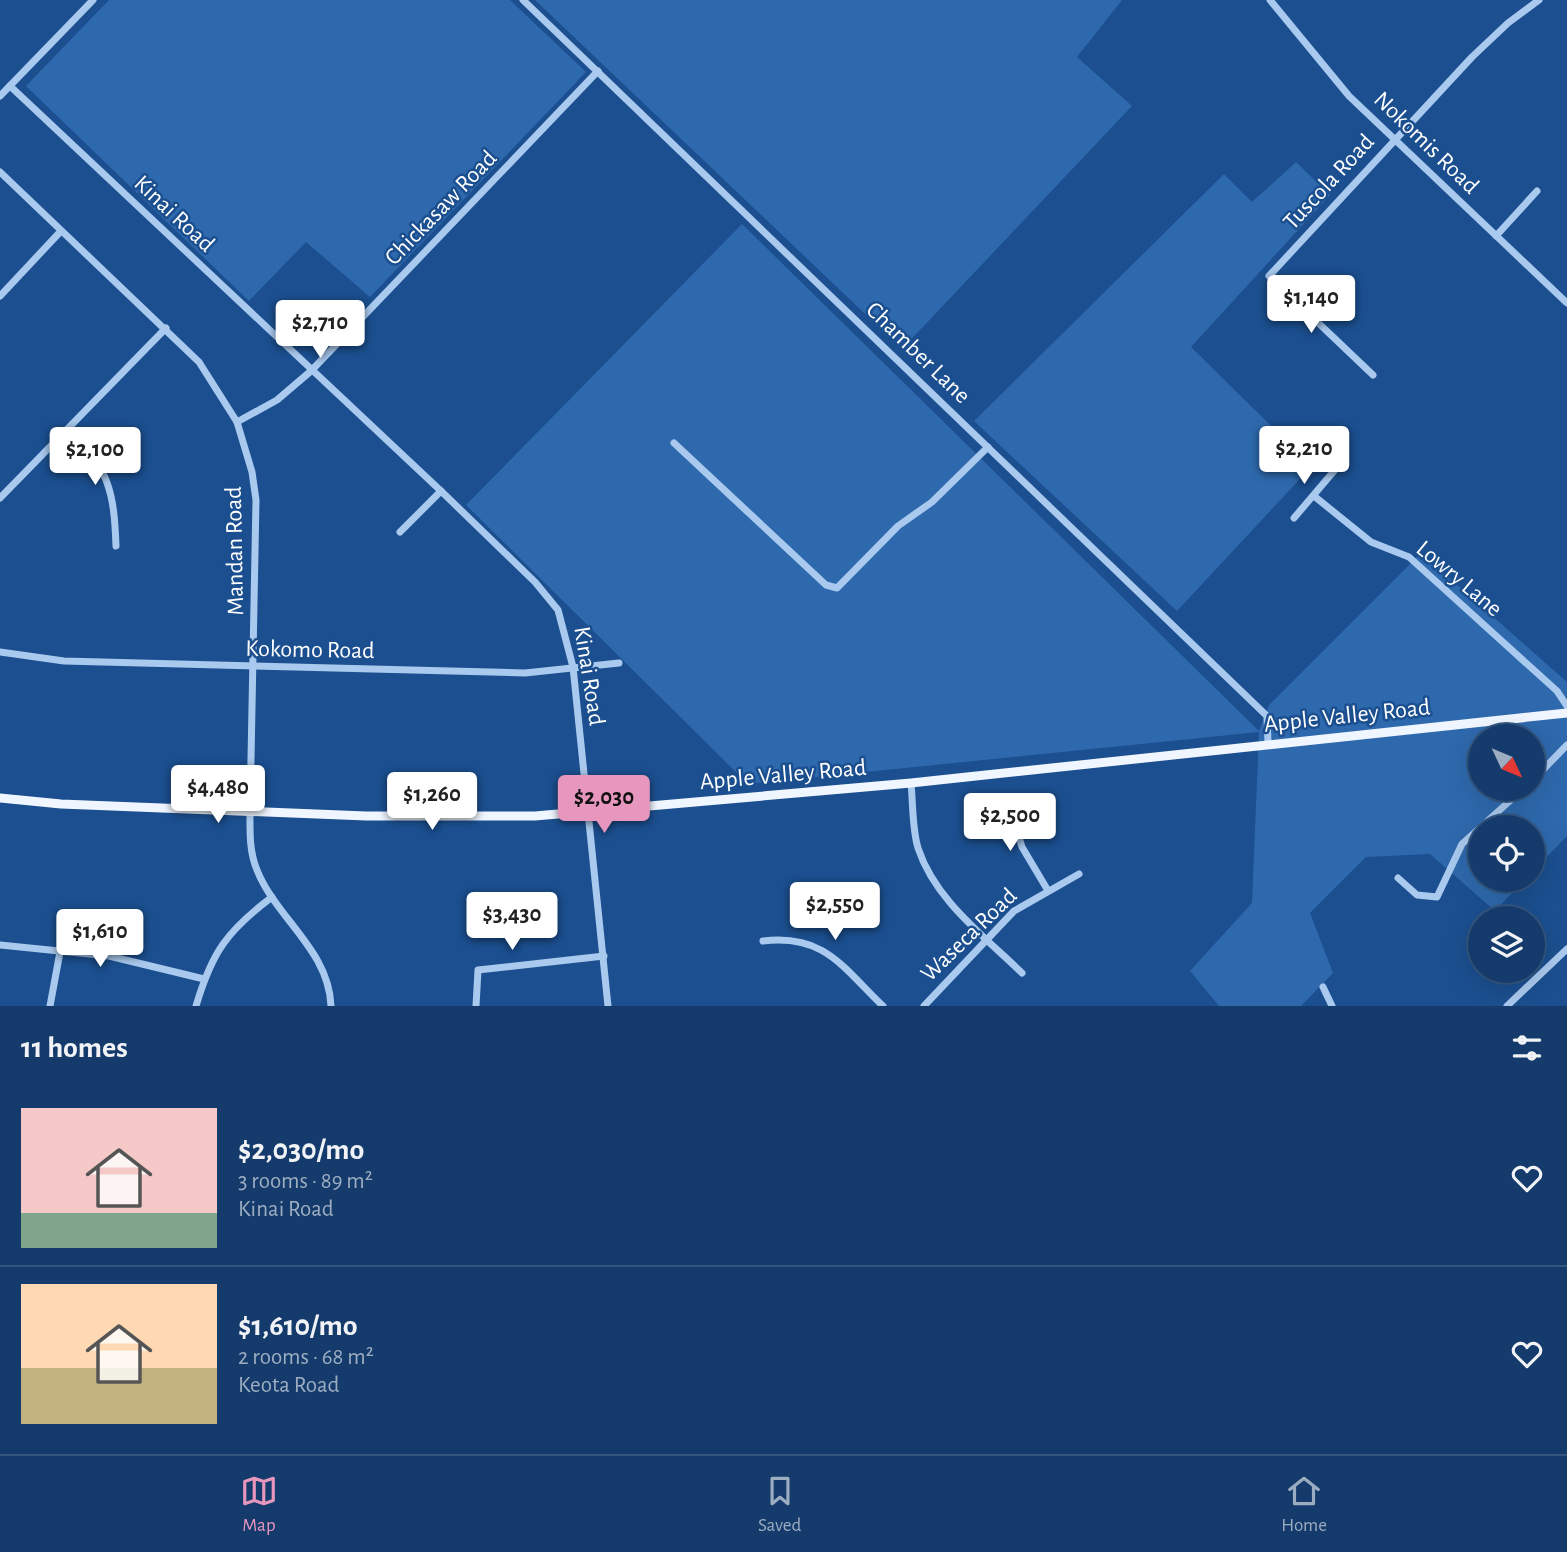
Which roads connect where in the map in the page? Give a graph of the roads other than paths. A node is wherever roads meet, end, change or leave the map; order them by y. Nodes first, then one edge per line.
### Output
1 (93, 0) edge
2 (523, 0) edge
3 (1270, 0) edge
4 (1539, 0) edge
5 (598, 71) junction
6 (10, 86) junction
7 (0, 96) edge
8 (1396, 139) junction
9 (0, 172) edge
10 (1537, 191) dead end
11 (61, 231) junction
12 (1496, 236) junction
13 (0, 296) edge
14 (1567, 303) edge
15 (166, 328) junction
16 (311, 371) junction
17 (1373, 375) dead end
18 (237, 422) junction
19 (69, 430) junction
20 (674, 443) dead end
21 (988, 447) junction
22 (1334, 471) dead end
23 (441, 491) junction
24 (1314, 496) junction
25 (0, 498) edge
26 (1294, 518) dead end
27 (400, 532) dead end
28 (116, 546) dead end
29 (0, 652) edge
30 (619, 663) dead end
31 (573, 667) junction
32 (255, 668) junction
33 (1567, 706) edge
34 (1567, 713) edge
35 (1268, 743) junction
36 (1567, 745) edge
37 (1545, 768) edge
38 (911, 783) junction
39 (0, 798) edge
40 (1008, 801) dead end
41 (1509, 802) edge
42 (250, 811) junction
43 (587, 813) junction
44 (1079, 874) dead end
45 (1398, 878) dead end
46 (1047, 889) junction
47 (272, 897) junction
48 (988, 940) junction
49 (763, 941) dead end
50 (0, 945) edge
51 (1567, 949) edge
52 (61, 952) junction
53 (604, 956) junction
54 (1022, 973) dead end
55 (204, 979) junction
56 (1323, 986) dead end
57 (50, 1006) edge
58 (196, 1006) edge
59 (331, 1006) edge
60 (476, 1006) edge
61 (608, 1006) edge
62 (883, 1006) edge
63 (924, 1006) edge
64 (1332, 1006) edge
65 (1507, 1006) edge

1 - 6 street
2 - 5 street, Chamber Lane
3 - 8 street, Nokomis Road
4 - 8 street, Tuscola Road
5 - 16 street, Chickasaw Road
5 - 21 street, Chamber Lane
6 - 7 street
6 - 16 street, Kinai Road
8 - 12 street, Nokomis Road
8 - 17 street, Tuscola Road
9 - 11 street, Mandan Road
10 - 12 street
11 - 13 street
11 - 15 street, Mandan Road
12 - 14 street, Nokomis Road
15 - 18 street, Mandan Road
15 - 19 street
16 - 18 street
16 - 23 street, Kinai Road
18 - 32 street, Mandan Road
19 - 25 street
19 - 28 street
20 - 21 street
21 - 35 street, Chamber Lane
22 - 24 street
23 - 27 street
23 - 31 street, Kinai Road
24 - 26 street
24 - 33 street, Lowry Lane
29 - 32 street, Kokomo Road
30 - 31 street, Kokomo Road
31 - 32 street, Kokomo Road
31 - 43 street, Kinai Road
32 - 42 street, Mandan Road
34 - 35 main road, Apple Valley Road
35 - 38 main road, Apple Valley Road
36 - 37 street
38 - 43 main road, Apple Valley Road
38 - 48 street
39 - 42 main road, Apple Valley Road
40 - 46 street
41 - 45 street
42 - 43 main road, Apple Valley Road
42 - 47 street, Mandan Road
43 - 53 street, Kinai Road
44 - 46 street, Waseca Road
46 - 48 street, Waseca Road
47 - 55 street
47 - 59 street, Mandan Road
48 - 54 street
48 - 63 street, Waseca Road
49 - 62 street
50 - 52 street
51 - 65 street
52 - 55 street
52 - 57 street
53 - 60 street
53 - 61 street, Kinai Road
55 - 58 street
56 - 64 street

